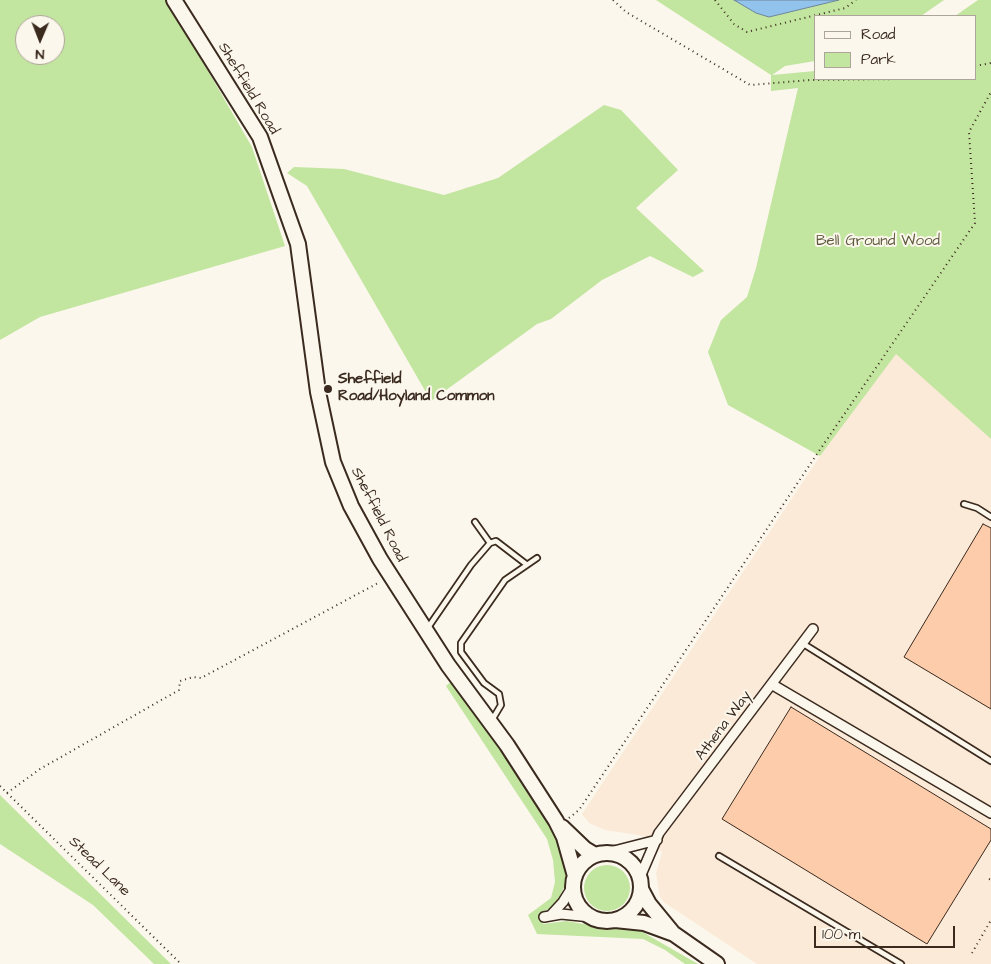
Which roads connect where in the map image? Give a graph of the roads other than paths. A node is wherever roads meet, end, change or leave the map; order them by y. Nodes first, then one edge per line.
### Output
1 (174, 0) edge
2 (964, 504) dead end
3 (991, 516) edge
4 (474, 522) dead end
5 (490, 543) junction
6 (537, 558) dead end
7 (526, 564) junction
8 (427, 629) junction
9 (813, 629) dead end
10 (802, 643) junction
11 (773, 685) junction
12 (490, 722) junction
13 (991, 761) edge
14 (991, 813) edge
15 (559, 823) junction
16 (657, 840) junction
17 (600, 854) junction
18 (719, 856) dead end
19 (574, 881) junction
20 (640, 883) junction
21 (591, 917) junction
22 (613, 920) junction
23 (674, 934) junction
24 (717, 964) edge
25 (901, 964) edge

1 - 8 main road, Sheffield Road
2 - 3 lane
4 - 5 lane
5 - 7 lane
5 - 8 lane
6 - 7 lane
7 - 12 lane
8 - 12 main road, Sheffield Road
9 - 10 street, Athena Way
10 - 11 street, Athena Way
10 - 13 lane
11 - 14 street
11 - 16 street, Athena Way
12 - 15 main road, Sheffield Road
15 - 17 main road, Sheffield Road
15 - 19 main road, Sheffield Road
16 - 17 street
16 - 20 street, Athena Way
17 - 19 main road
17 - 20 main road
18 - 25 lane
19 - 21 main road
19 - 21 street
20 - 22 main road
20 - 23 main road
21 - 22 main road
22 - 23 main road
23 - 24 main road

